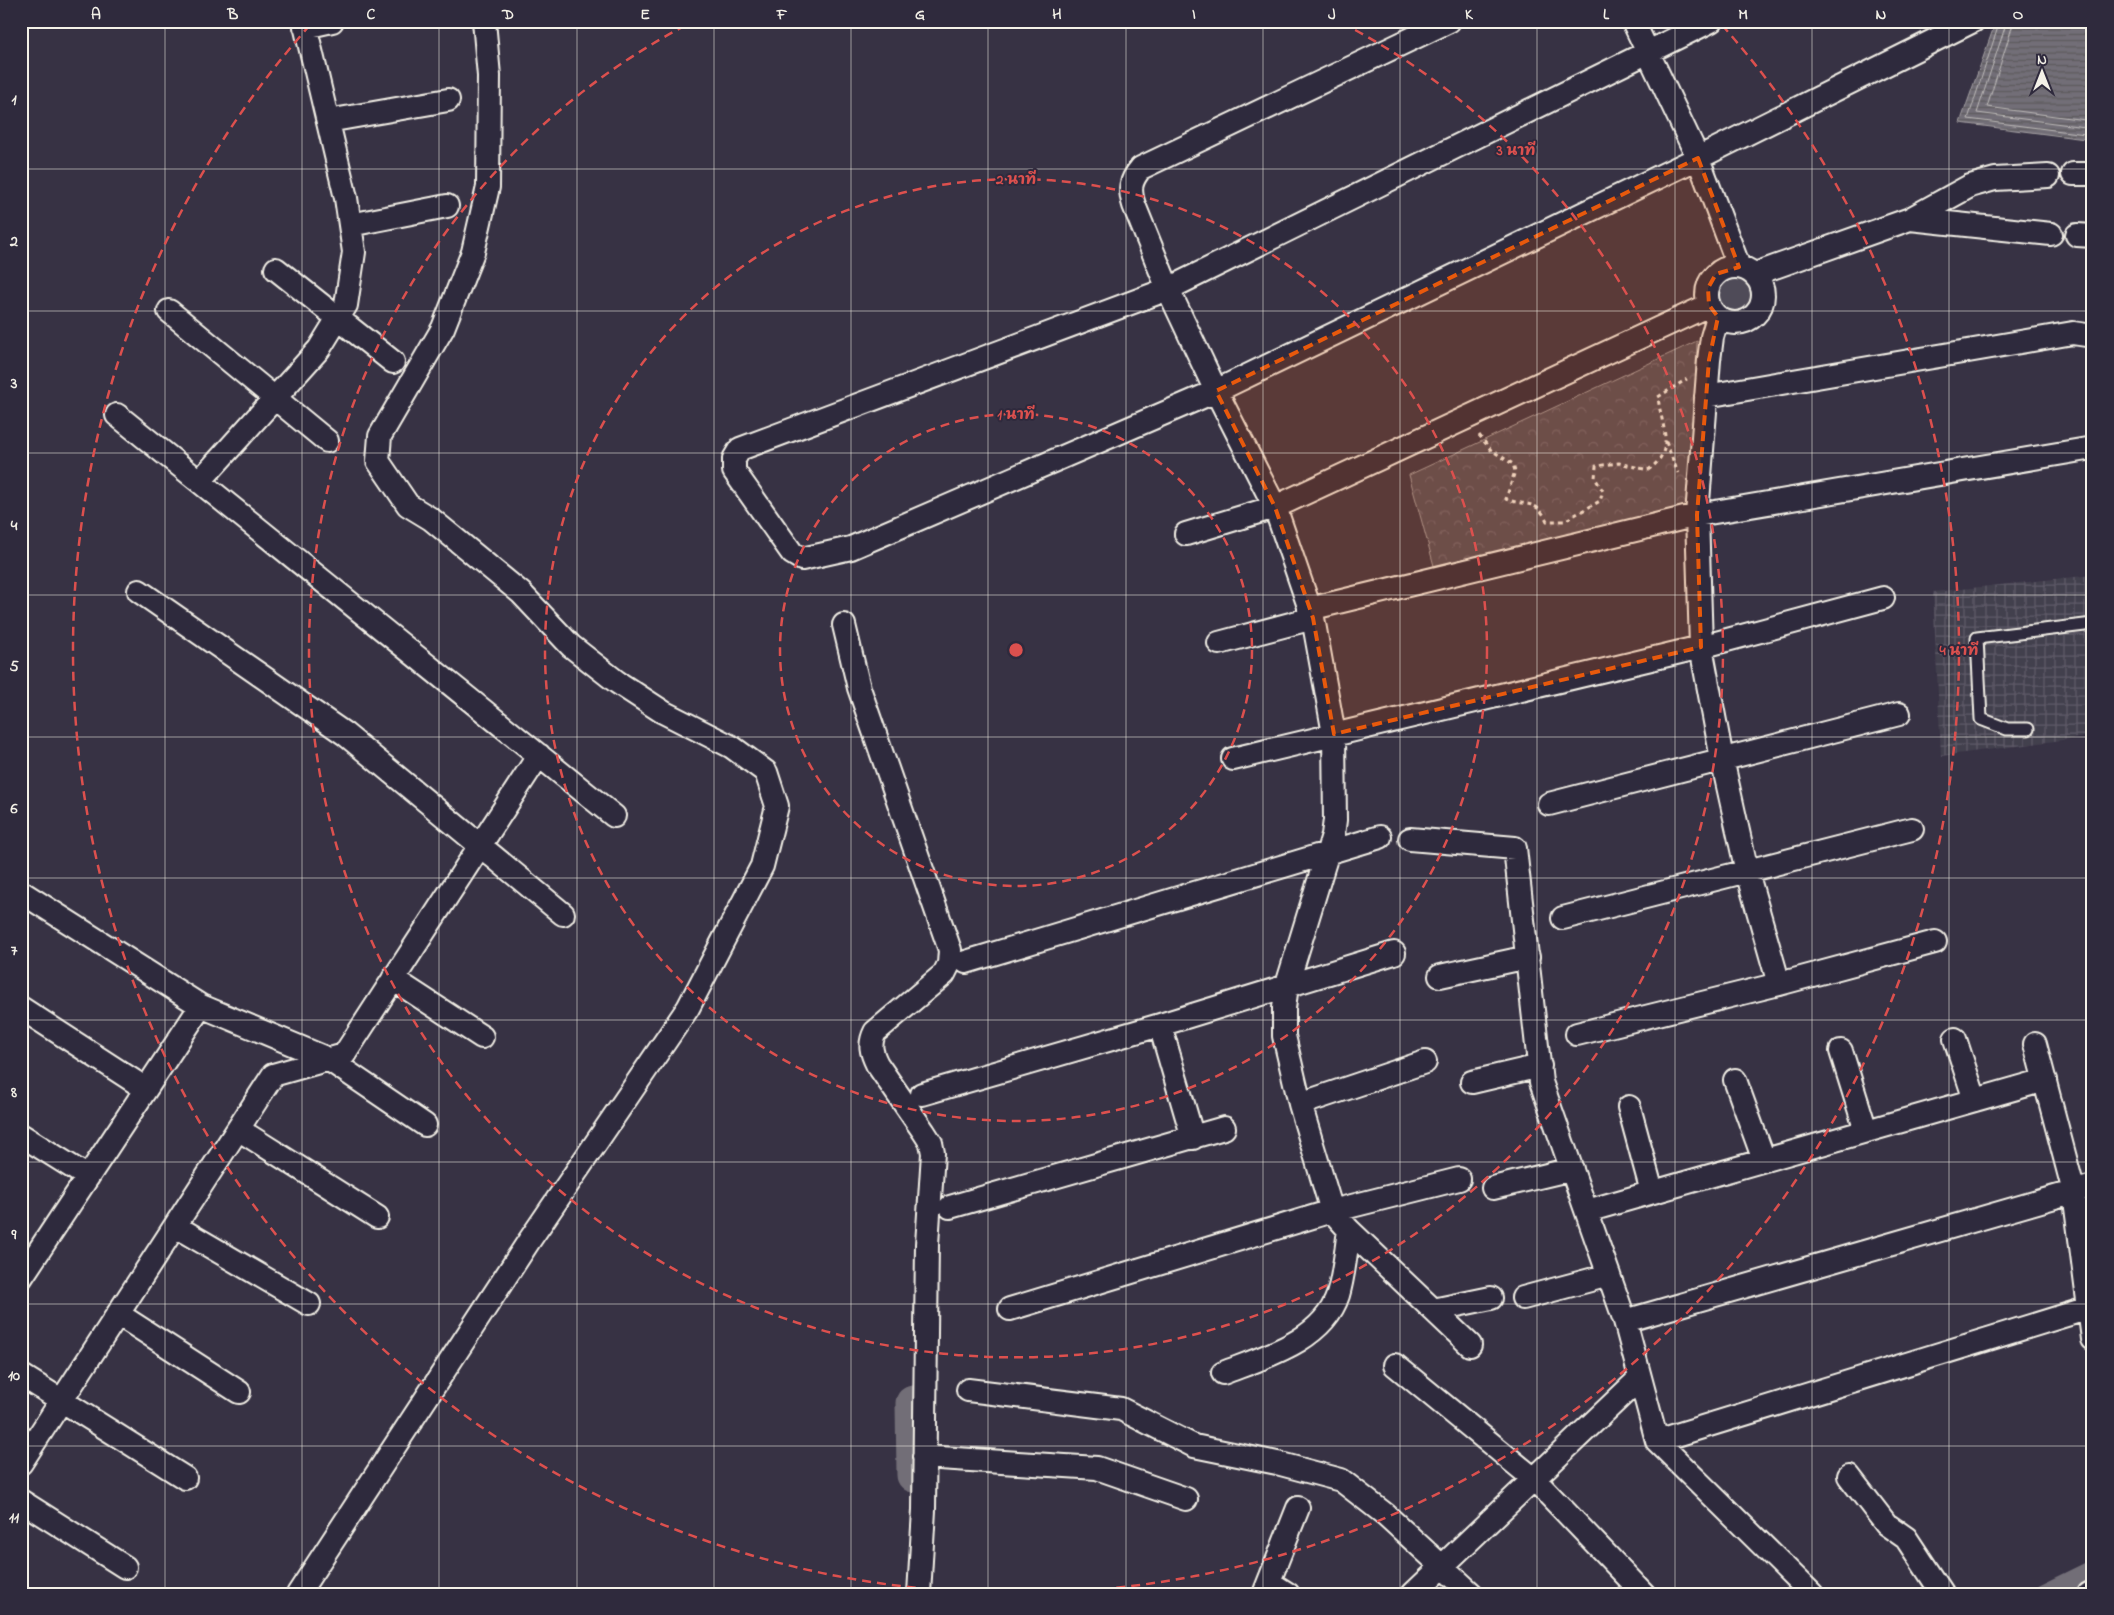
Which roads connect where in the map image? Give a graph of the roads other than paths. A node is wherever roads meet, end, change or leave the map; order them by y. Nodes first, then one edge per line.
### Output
1 (332, 21) edge
2 (484, 21) edge
3 (1449, 21) edge
4 (1633, 21) edge
5 (1711, 21) edge
6 (1973, 21) edge
7 (304, 24) edge
8 (1648, 52) junction
9 (448, 100) dead end
10 (328, 120) junction
11 (1698, 158) junction
12 (2048, 176) dead end
13 (447, 206) dead end
14 (1910, 219) junction
15 (350, 225) junction
16 (2051, 234) dead end
17 (276, 268) dead end
18 (1747, 271) junction
19 (1168, 289) junction
20 (169, 310) dead end
21 (1714, 311) junction
22 (338, 318) junction
23 (2093, 336) edge
24 (393, 362) dead end
25 (1216, 391) junction
26 (1706, 396) junction
27 (275, 398) junction
28 (117, 414) dead end
29 (327, 441) dead end
30 (2093, 448) edge
31 (200, 481) junction
32 (1275, 508) junction
33 (1698, 515) junction
34 (1186, 534) dead end
35 (139, 591) dead end
36 (1883, 598) dead end
37 (1311, 614) junction
38 (2093, 624) edge
39 (844, 626) dead end
40 (1219, 643) dead end
41 (1701, 647) junction
42 (1899, 714) dead end
43 (2028, 729) dead end
44 (1334, 734) junction
45 (539, 755) junction
46 (1233, 759) dead end
47 (1722, 759) junction
48 (1549, 804) dead end
49 (614, 816) dead end
50 (1912, 828) dead end
51 (1380, 837) dead end
52 (1410, 839) dead end
53 (480, 846) junction
54 (1328, 854) junction
55 (1748, 872) junction
56 (21, 892) edge
57 (563, 914) dead end
58 (1563, 918) dead end
59 (1935, 942) dead end
60 (1394, 953) dead end
61 (1528, 957) junction
62 (966, 962) dead end
63 (1440, 976) dead end
64 (393, 980) junction
65 (1779, 984) junction
66 (1287, 985) junction
67 (201, 1006) junction
68 (21, 1008) edge
69 (1160, 1025) junction
70 (1577, 1034) dead end
71 (482, 1037) dead end
72 (1955, 1039) dead end
73 (2035, 1044) dead end
74 (1841, 1050) dead end
75 (328, 1059) junction
76 (1425, 1062) dead end
77 (1540, 1066) junction
78 (1735, 1080) dead end
79 (2045, 1080) junction
80 (1472, 1082) dead end
81 (146, 1089) junction
82 (922, 1094) dead end
83 (1975, 1100) junction
84 (1300, 1104) junction
85 (1629, 1107) dead end
86 (425, 1126) dead end
87 (1224, 1128) dead end
88 (238, 1129) junction
89 (1866, 1131) junction
90 (21, 1135) edge
91 (1193, 1138) junction
92 (1764, 1160) junction
93 (1572, 1168) junction
94 (88, 1177) junction
95 (1459, 1179) dead end
96 (1493, 1188) dead end
97 (2083, 1189) edge
98 (1652, 1192) junction
99 (950, 1207) dead end
100 (1587, 1210) junction
101 (1332, 1211) junction
102 (376, 1217) dead end
103 (175, 1226) junction
104 (1349, 1230) junction
105 (28, 1255) edge
106 (1609, 1275) junction
107 (21, 1278) edge
108 (1490, 1298) dead end
109 (1523, 1298) dead end
110 (309, 1304) dead end
111 (2089, 1308) junction
112 (1010, 1309) dead end
113 (1433, 1310) junction
114 (118, 1314) junction
115 (1624, 1321) junction
116 (2093, 1339) edge
117 (1470, 1344) dead end
118 (1395, 1365) dead end
119 (1223, 1372) dead end
120 (21, 1374) edge
121 (1640, 1378) junction
122 (968, 1390) dead end
123 (239, 1392) dead end
124 (62, 1400) junction
125 (1657, 1441) junction
126 (924, 1457) junction
127 (21, 1463) edge
128 (1849, 1476) dead end
129 (185, 1478) dead end
130 (1534, 1478) junction
131 (1186, 1499) dead end
132 (21, 1501) edge
133 (1298, 1508) dead end
134 (1442, 1566) junction
135 (125, 1567) dead end
136 (1267, 1588) edge
137 (2093, 1592) edge
138 (298, 1594) edge
139 (919, 1594) edge
140 (1288, 1594) edge
141 (1413, 1594) edge
142 (1472, 1594) edge
143 (1644, 1594) edge
144 (1812, 1594) edge
145 (1943, 1594) edge
146 (2089, 1594) edge

1 - 7 street
2 - 138 street
3 - 19 street
4 - 8 street
5 - 8 street
6 - 11 street
7 - 10 street
8 - 11 street
8 - 19 street
9 - 10 street
10 - 15 street
11 - 18 street
11 - 25 street
12 - 14 street
13 - 15 street
14 - 16 street
14 - 18 street
15 - 22 street
17 - 22 street
18 - 21 street
18 - 21 street
19 - 25 street
19 - 25 street
20 - 27 street
21 - 26 street
21 - 32 street
22 - 24 street
22 - 27 street
23 - 26 street
25 - 32 street
26 - 33 street
27 - 29 street
27 - 31 street
28 - 31 street
30 - 33 street
31 - 45 street
32 - 34 street
32 - 37 street
33 - 37 street
33 - 41 street
35 - 53 street
36 - 41 street
37 - 40 street
37 - 44 street
38 - 43 lane
39 - 126 street
41 - 44 street
41 - 47 street
42 - 47 street
44 - 46 street
44 - 54 street
45 - 49 street
45 - 53 street
47 - 48 street
47 - 55 street
50 - 55 street
51 - 54 street
52 - 61 street
53 - 57 street
53 - 64 street
54 - 62 street
54 - 66 street
55 - 58 street
55 - 65 street
56 - 67 street
59 - 65 street
60 - 66 street
61 - 63 street
61 - 77 street
64 - 71 street
64 - 75 street
65 - 70 street
66 - 69 street
66 - 84 street
67 - 75 street
67 - 81 street
68 - 81 street
69 - 82 street
69 - 91 street
72 - 83 street
73 - 79 street
74 - 89 street
75 - 86 street
75 - 88 street
76 - 84 street
77 - 80 street
77 - 93 street
78 - 92 street
79 - 83 street
79 - 97 street
81 - 94 street
83 - 89 street
84 - 101 street
85 - 98 street
87 - 91 street
88 - 102 street
88 - 103 street
89 - 92 street
90 - 94 street
91 - 99 street
92 - 98 street
93 - 96 street
93 - 100 street
94 - 105 street
95 - 101 street
97 - 111 street
97 - 115 street
98 - 100 street
100 - 106 street
101 - 104 street
101 - 112 street
103 - 110 street
103 - 114 street
104 - 113 street
104 - 119 street
105 - 107 street
106 - 109 street
106 - 115 street
108 - 113 street
111 - 116 street
111 - 125 street
113 - 117 street
114 - 123 street
114 - 124 street
115 - 121 street
118 - 130 street
120 - 124 street
121 - 125 street
121 - 130 street
122 - 134 street
124 - 127 street
124 - 129 street
125 - 144 street
126 - 131 street
126 - 139 street
128 - 145 street
130 - 134 street
130 - 143 street
132 - 135 street
133 - 136 street
134 - 141 street
134 - 142 street
136 - 140 street
137 - 146 street

